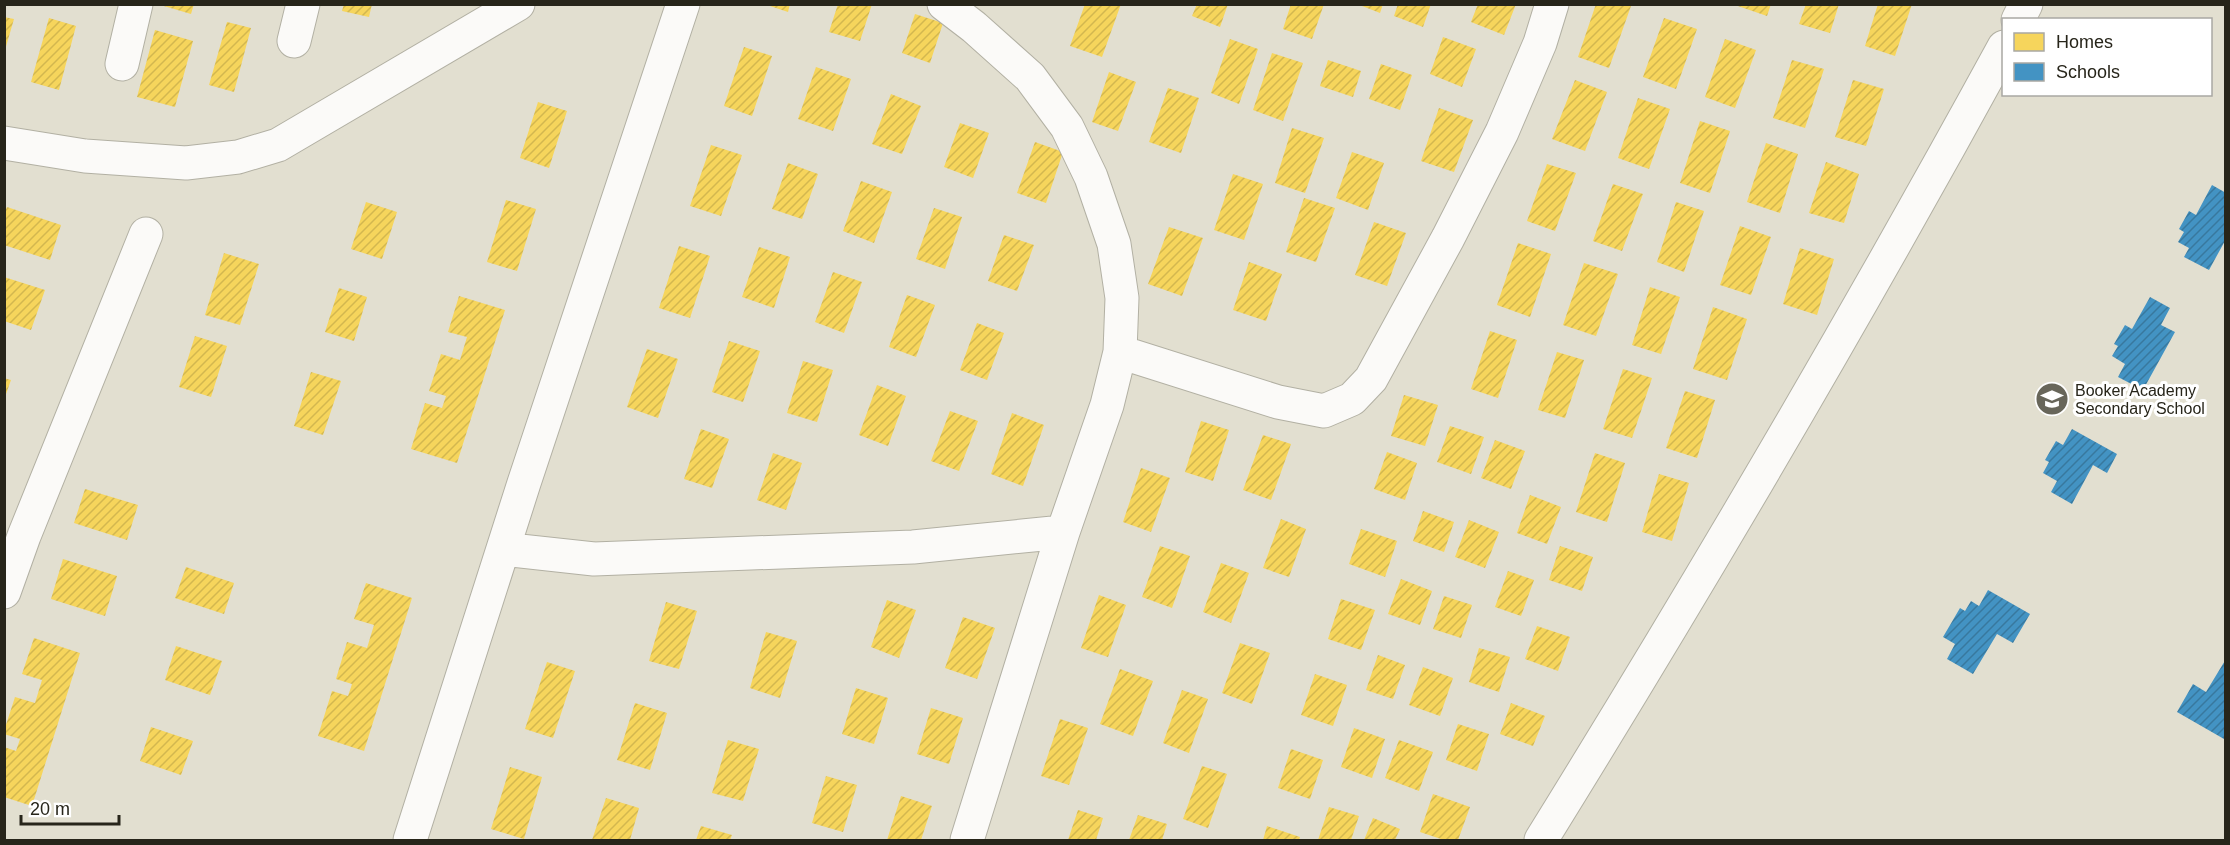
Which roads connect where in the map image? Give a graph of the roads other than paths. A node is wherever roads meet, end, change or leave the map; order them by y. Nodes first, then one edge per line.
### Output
1 (136, 4) edge
2 (303, 4) edge
3 (518, 4) edge
4 (683, 4) edge
5 (944, 4) edge
6 (1552, 4) edge
7 (2026, 4) edge
8 (2019, 18) edge
9 (294, 41) dead end
10 (2002, 51) edge
11 (122, 64) dead end
12 (4, 143) edge
13 (146, 234) dead end
14 (1119, 352) junction
15 (1063, 532) junction
16 (502, 549) junction
17 (4, 592) edge
18 (418, 836) edge
19 (968, 840) edge
20 (1541, 840) edge

1 - 11 street
2 - 9 street
3 - 12 street
4 - 16 street
5 - 14 street
6 - 14 street
7 - 8 street
10 - 20 street
13 - 17 street
14 - 15 street
15 - 16 street
15 - 19 street
16 - 18 street

